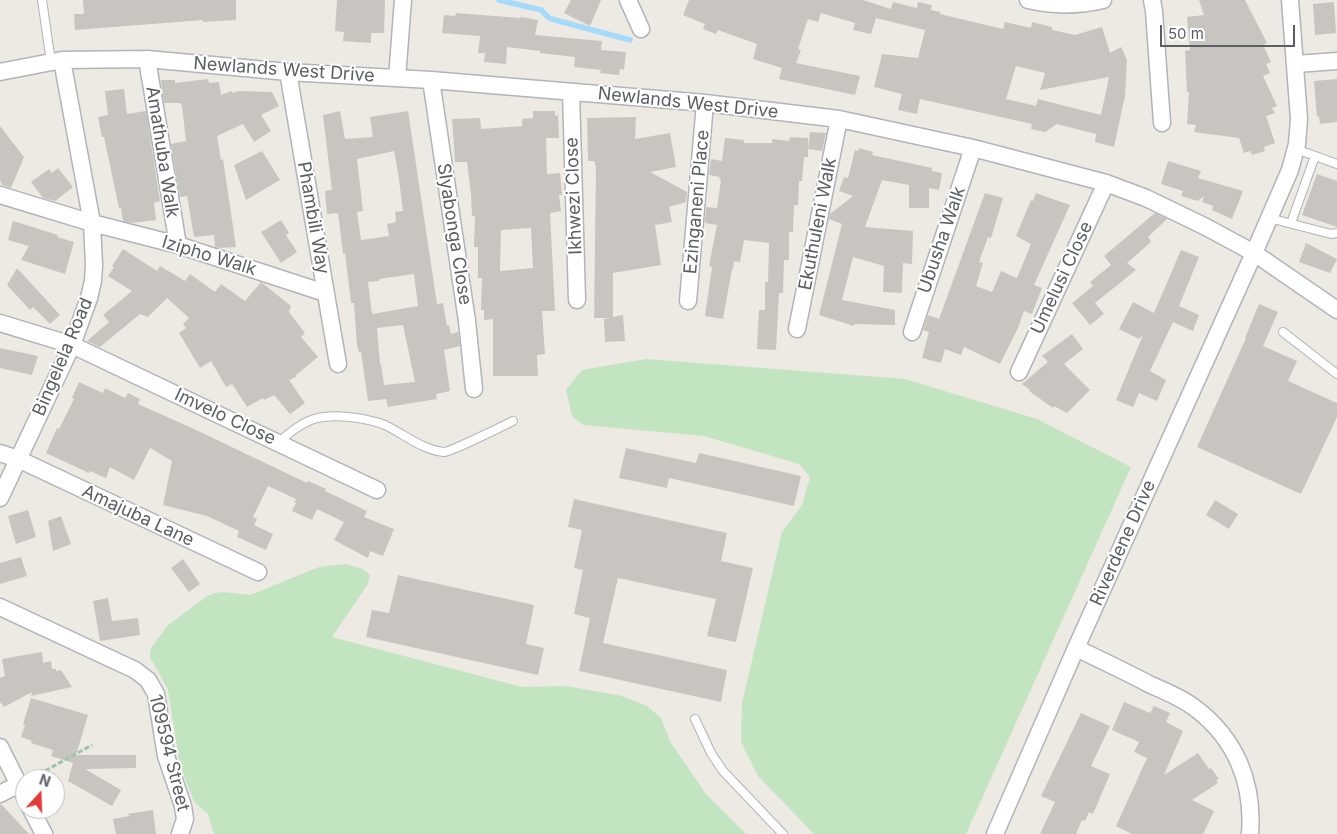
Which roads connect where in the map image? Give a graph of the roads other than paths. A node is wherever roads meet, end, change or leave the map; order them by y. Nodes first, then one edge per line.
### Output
1 (42, 0) edge
2 (403, 0) edge
3 (628, 0) edge
4 (1028, 0) edge
5 (1104, 0) edge
6 (1152, 0) edge
7 (1290, 0) edge
8 (641, 29) dead end
9 (147, 59) junction
10 (57, 61) junction
11 (1337, 61) edge
12 (1296, 64) junction
13 (0, 72) edge
14 (288, 72) junction
15 (397, 78) junction
16 (431, 80) junction
17 (571, 92) junction
18 (705, 102) junction
19 (839, 119) junction
20 (1162, 123) dead end
21 (973, 148) junction
22 (1296, 149) junction
23 (1315, 156) junction
24 (1337, 164) edge
25 (1106, 183) junction
26 (0, 195) edge
27 (1269, 218) junction
28 (92, 223) junction
29 (1291, 223) junction
30 (1337, 233) edge
31 (178, 245) junction
32 (1254, 253) junction
33 (325, 293) junction
34 (577, 300) dead end
35 (688, 301) dead end
36 (1337, 310) edge
37 (0, 323) edge
38 (797, 328) dead end
39 (912, 332) dead end
40 (1283, 332) dead end
41 (72, 345) junction
42 (338, 364) dead end
43 (1018, 372) dead end
44 (1337, 374) edge
45 (474, 389) dead end
46 (513, 421) dead end
47 (279, 442) junction
48 (0, 453) edge
49 (18, 459) junction
50 (377, 490) dead end
51 (0, 498) edge
52 (258, 572) dead end
53 (0, 607) edge
54 (1076, 648) junction
55 (695, 719) dead end
56 (0, 747) edge
57 (15, 772) edge
58 (15, 790) edge
59 (0, 794) edge
60 (36, 819) edge
61 (44, 834) edge
62 (180, 834) edge
63 (783, 834) edge
64 (995, 834) edge
65 (1250, 834) edge

1 - 10 lane
2 - 15 street
3 - 8 street
4 - 5 street
6 - 20 street
7 - 12 street, Riverdene Drive
9 - 10 street, Newlands West Drive
9 - 14 street, Newlands West Drive
9 - 31 street, Amathuba Walk
10 - 13 street, Newlands West Drive
10 - 28 street, Bingelela Road
11 - 12 street
12 - 22 street, Riverdene Drive
14 - 15 street, Newlands West Drive
14 - 33 street, Phambili Way
15 - 16 street, Newlands West Drive
16 - 17 street, Newlands West Drive
16 - 45 street, Slyabonga Close
17 - 18 street, Newlands West Drive
17 - 34 street, Ikhwezi Close
18 - 19 street, Newlands West Drive
18 - 35 street, Ezinganeni Place
19 - 21 street, Newlands West Drive
19 - 38 street, Ekuthuleni Walk
21 - 25 street, Newlands West Drive
21 - 39 street, Ubusha Walk
22 - 23 lane
22 - 27 street, Riverdene Drive
23 - 24 lane
23 - 29 lane
25 - 32 street, Newlands West Drive
25 - 43 street, Umelusi Close
26 - 28 street, Izipho Walk
27 - 29 lane
27 - 32 street, Riverdene Drive
28 - 31 street, Izipho Walk
28 - 41 street, Bingelela Road
29 - 30 lane
31 - 33 street, Izipho Walk
32 - 36 street, Newlands West Drive
32 - 54 street, Riverdene Drive
33 - 42 street, Phambili Way
37 - 41 street, Imvelo Close
40 - 44 lane
41 - 47 street, Imvelo Close
41 - 49 street, Bingelela Road
46 - 47 lane
47 - 50 street, Imvelo Close
48 - 49 street, Amajuba Lane
49 - 51 street, Bingelela Road
49 - 52 street, Amajuba Lane
53 - 62 street, 109594 Street
54 - 64 street, Riverdene Drive
54 - 65 street
55 - 63 lane
56 - 57 street
58 - 59 street
60 - 61 street

